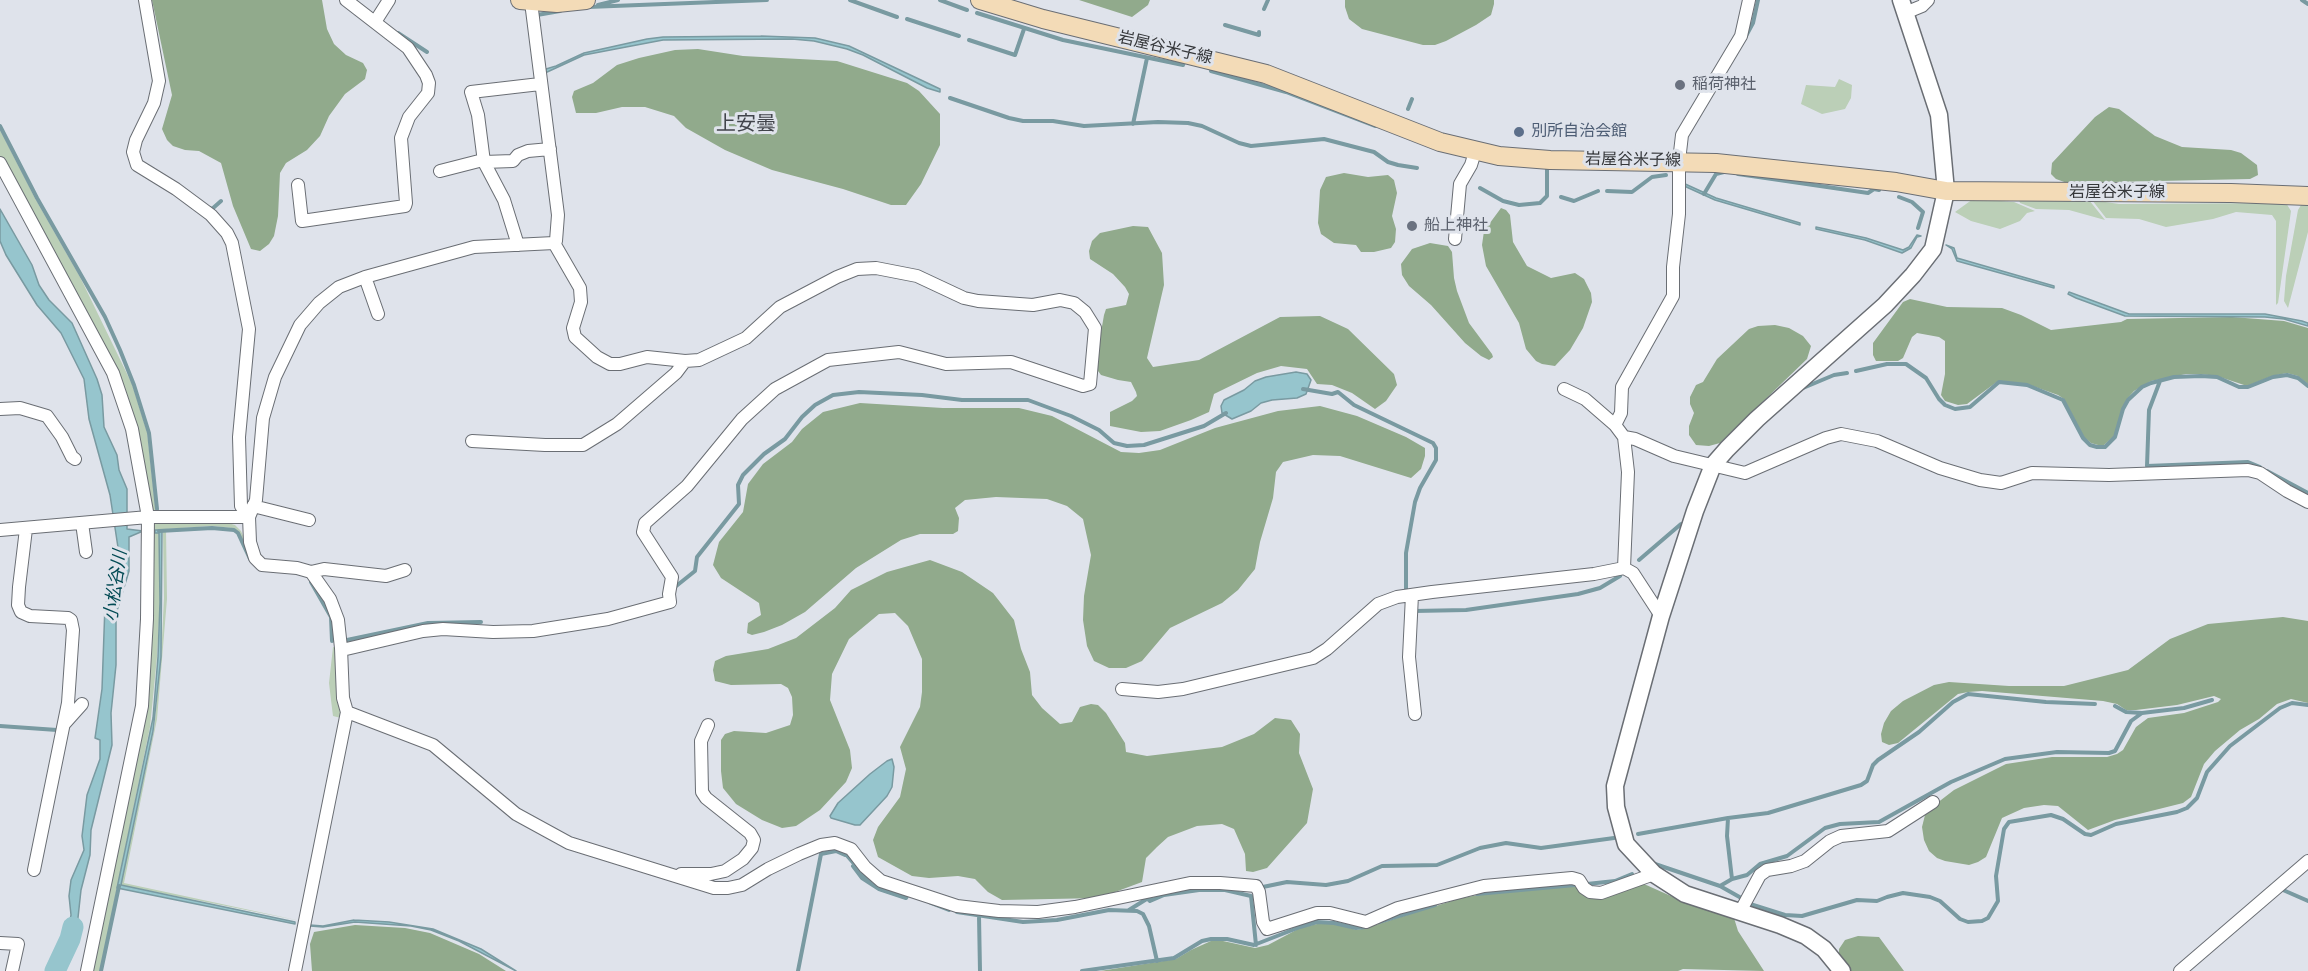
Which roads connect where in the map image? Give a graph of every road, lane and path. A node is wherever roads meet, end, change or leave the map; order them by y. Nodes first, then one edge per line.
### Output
1 (145, 0) edge
2 (346, 0) edge
3 (389, 0) edge
4 (586, 0) edge
5 (980, 0) edge
6 (1749, 0) edge
7 (1928, 0) edge
8 (526, 1) edge
9 (1903, 6) edge
10 (375, 22) junction
11 (540, 84) junction
12 (550, 149) junction
13 (1475, 152) junction
14 (483, 161) junction
15 (513, 161) junction
16 (1678, 161) junction
17 (0, 163) edge
18 (440, 171) dead end
19 (517, 174) dead end
20 (298, 185) dead end
21 (1946, 191) junction
22 (2308, 196) edge
23 (1455, 239) dead end
24 (554, 243) junction
25 (518, 245) junction
26 (365, 277) junction
27 (378, 314) dead end
28 (685, 361) junction
29 (1564, 389) dead end
30 (0, 409) edge
31 (1615, 425) junction
32 (1624, 437) junction
33 (472, 441) dead end
34 (75, 459) dead end
35 (1713, 465) junction
36 (2308, 502) edge
37 (251, 512) junction
38 (144, 518) junction
39 (309, 520) dead end
40 (85, 523) junction
41 (26, 529) junction
42 (0, 530) edge
43 (86, 552) dead end
44 (1624, 568) junction
45 (405, 570) dead end
46 (311, 572) junction
47 (1412, 595) junction
48 (1661, 616) junction
49 (342, 650) junction
50 (1122, 689) dead end
51 (82, 704) dead end
52 (347, 712) junction
53 (1415, 714) dead end
54 (64, 724) junction
55 (708, 724) dead end
56 (1933, 802) dead end
57 (2308, 861) edge
58 (34, 870) dead end
59 (668, 873) junction
60 (1654, 874) junction
61 (1740, 912) junction
62 (0, 943) edge
63 (12, 971) edge
64 (87, 971) edge
65 (295, 971) edge
66 (1842, 971) edge
67 (2180, 971) edge

1 - 37 street
2 - 10 street
3 - 10 street
4 - 8 main road
5 - 13 main road, 岩屋谷米子線
6 - 16 street
7 - 9 street
8 - 11 street
9 - 21 street
10 - 20 street
11 - 12 street
11 - 14 street
12 - 15 street
12 - 24 street
13 - 16 main road, 岩屋谷米子線
13 - 23 street
14 - 15 street
14 - 18 street
14 - 25 street
15 - 19 street
16 - 21 main road, 岩屋谷米子線
16 - 31 street
17 - 38 street
21 - 22 main road, 岩屋谷米子線
21 - 35 street
24 - 25 street
24 - 28 street
25 - 26 street
26 - 27 street
26 - 37 street
28 - 33 street
28 - 49 street
29 - 31 street
30 - 34 street
31 - 32 street
32 - 35 street
32 - 44 street
35 - 36 street
35 - 48 street
37 - 38 street
37 - 39 street
37 - 46 street
38 - 40 street
38 - 64 street
40 - 41 street
40 - 43 street
41 - 42 street
41 - 54 street
44 - 47 street
44 - 48 street
45 - 46 street
46 - 49 street
47 - 50 street
47 - 53 street
48 - 60 street
49 - 52 street
51 - 54 street
52 - 59 street
52 - 65 street
54 - 58 street
55 - 59 street
56 - 61 street
57 - 67 street
59 - 60 street
60 - 61 street
61 - 66 street
62 - 63 street

